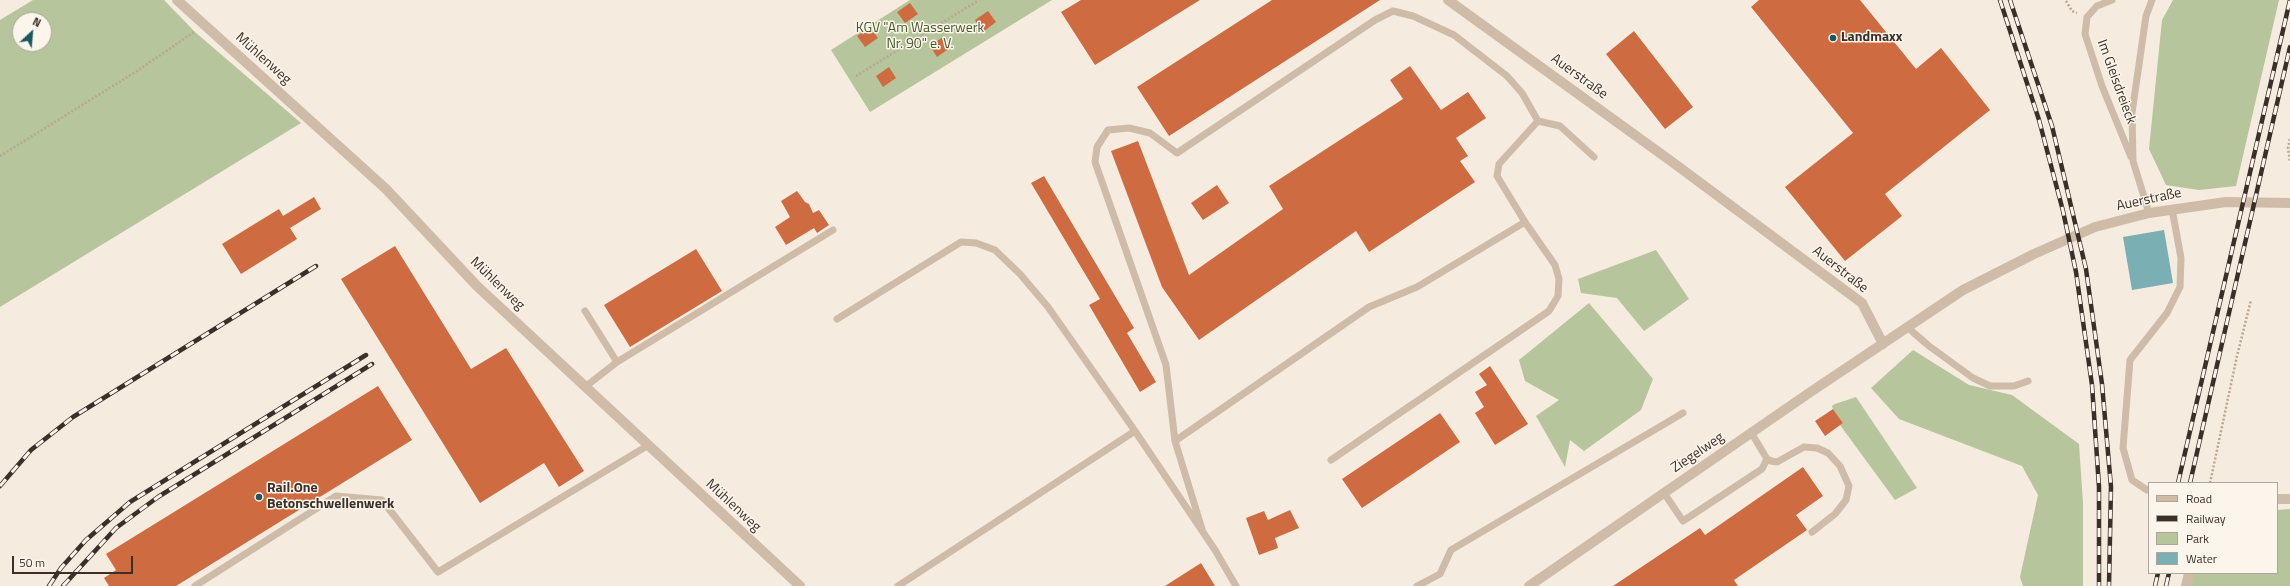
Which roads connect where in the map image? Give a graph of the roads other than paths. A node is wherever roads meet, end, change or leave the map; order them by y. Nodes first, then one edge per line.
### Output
1 (177, 0) edge
2 (1448, 0) edge
3 (2112, 0) edge
4 (2152, 0) edge
5 (1538, 121) junction
6 (1594, 157) dead end
7 (2133, 161) junction
8 (2290, 203) edge
9 (2172, 209) junction
10 (2149, 213) junction
11 (1525, 222) junction
12 (833, 230) dead end
13 (585, 311) dead end
14 (837, 319) dead end
15 (1907, 328) junction
16 (1883, 344) junction
17 (617, 362) junction
18 (2028, 380) dead end
19 (585, 387) junction
20 (1683, 413) dead end
21 (1135, 431) junction
22 (1752, 434) junction
23 (1175, 441) junction
24 (647, 446) junction
25 (1767, 459) junction
26 (1331, 460) dead end
27 (2147, 490) dead end
28 (1664, 493) junction
29 (2278, 499) edge
30 (2290, 499) edge
31 (1202, 529) junction
32 (1812, 532) dead end
33 (2190, 574) edge
34 (195, 586) edge
35 (800, 586) edge
36 (898, 586) edge
37 (1236, 586) edge
38 (1417, 586) edge
39 (1528, 586) edge
40 (2186, 586) edge

1 - 19 street, Mühlenweg
2 - 16 street, Auerstraße
3 - 7 lane, Im Gleisdreieck
4 - 7 lane, Im Gleisdreieck
5 - 6 lane
5 - 11 lane
5 - 23 lane
7 - 10 lane, Im Gleisdreieck
8 - 9 street, Auerstraße
9 - 10 street, Auerstraße
9 - 27 lane
10 - 15 street, Auerstraße
11 - 23 lane
11 - 26 lane
12 - 17 lane
13 - 17 lane
14 - 21 lane
15 - 16 street, Auerstraße
15 - 18 lane
16 - 22 street, Ziegelweg
17 - 19 lane
19 - 24 street, Mühlenweg
20 - 38 lane
21 - 31 lane
21 - 36 lane
22 - 25 lane
22 - 28 street, Ziegelweg
23 - 31 lane
24 - 34 lane
24 - 35 street, Mühlenweg
25 - 28 lane
25 - 32 lane
28 - 39 street, Ziegelweg
29 - 30 street
31 - 37 lane
33 - 40 street

